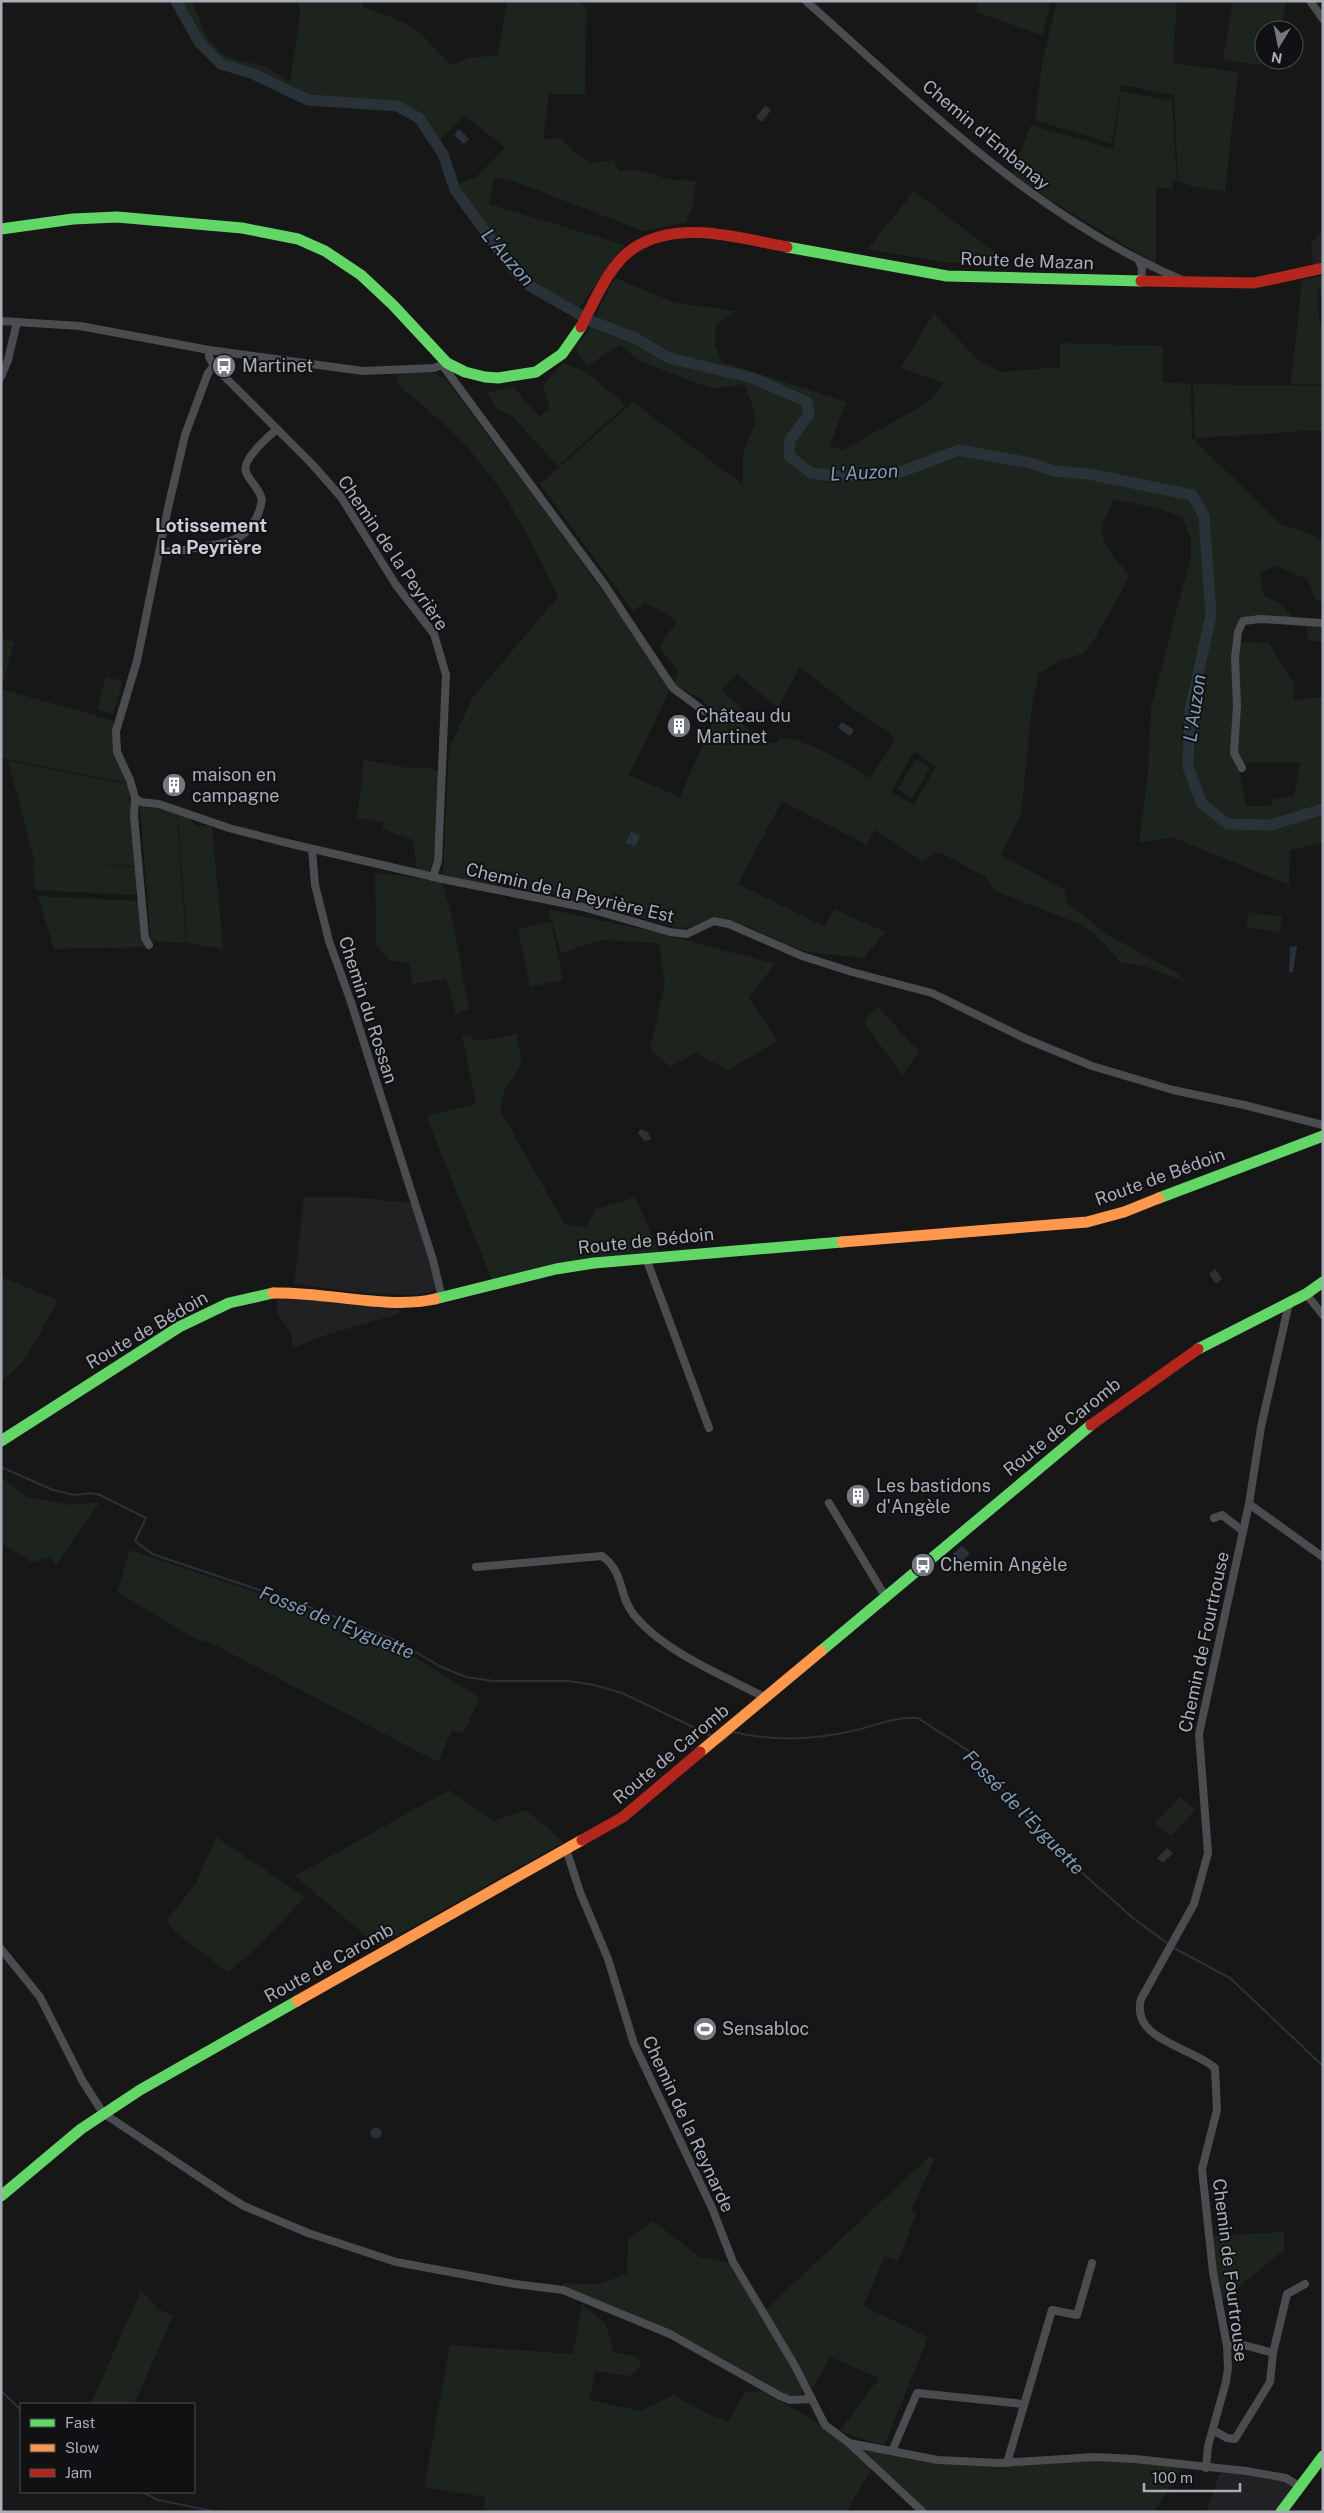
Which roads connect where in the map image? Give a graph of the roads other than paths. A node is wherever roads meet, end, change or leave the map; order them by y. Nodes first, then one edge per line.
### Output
1 (806, 1) edge
2 (1310, 1) edge
3 (1323, 19) edge
4 (1, 229) edge
5 (1136, 257) junction
6 (1150, 263) junction
7 (1323, 268) edge
8 (1144, 282) junction
9 (1190, 283) junction
10 (1, 321) edge
11 (17, 322) junction
12 (575, 338) junction
13 (209, 350) junction
14 (446, 361) junction
15 (214, 366) junction
16 (1, 377) edge
17 (277, 429) junction
18 (160, 551) junction
19 (1323, 623) edge
20 (704, 711) dead end
21 (1242, 768) dead end
22 (135, 798) junction
23 (312, 849) junction
24 (433, 877) junction
25 (149, 945) dead end
26 (1323, 1125) edge
27 (1323, 1136) edge
28 (646, 1258) junction
29 (1323, 1282) edge
30 (1306, 1294) junction
31 (442, 1298) junction
32 (1289, 1303) junction
33 (1323, 1315) edge
34 (709, 1428) dead end
35 (1, 1441) edge
36 (829, 1503) dead end
37 (1249, 1504) junction
38 (1214, 1518) dead end
39 (1243, 1531) junction
40 (1323, 1556) edge
41 (476, 1567) dead end
42 (886, 1596) junction
43 (766, 1698) junction
44 (566, 1849) junction
45 (1, 1949) edge
46 (103, 2113) junction
47 (1, 2196) edge
48 (1092, 2263) dead end
49 (1305, 2284) dead end
50 (1227, 2346) junction
51 (1273, 2353) junction
52 (812, 2399) junction
53 (1024, 2404) junction
54 (1213, 2430) junction
55 (849, 2443) junction
56 (892, 2451) junction
57 (1323, 2456) edge
58 (1007, 2463) junction
59 (1206, 2468) junction
60 (1299, 2486) junction
61 (923, 2512) edge
62 (1281, 2512) edge

1 - 5 street, Chemin d'Embanay
2 - 3 street
4 - 14 main road, Route de Mazan
5 - 6 street, Chemin d'Embanay
5 - 8 street
6 - 8 street
6 - 9 street, Chemin d'Embanay
7 - 9 main road, Route de Mazan
8 - 9 main road, Route de Mazan
8 - 12 main road, Route de Mazan
10 - 11 street
11 - 13 street
11 - 16 street
12 - 14 main road, Route de Mazan
12 - 14 main road, Route de Mazan
13 - 14 street
13 - 15 street, Chemin de la Peyrière
14 - 20 street
15 - 17 street, Chemin de la Peyrière
15 - 18 street
17 - 18 street
17 - 24 street, Chemin de la Peyrière
18 - 22 street
19 - 21 street
22 - 23 street
22 - 25 street
23 - 24 street
23 - 31 street, Chemin du Rossan
24 - 26 street, Chemin de la Peyrière Est
27 - 28 main road, Route de Bédoin
28 - 31 main road, Route de Bédoin
28 - 34 street
29 - 30 main road, Route de Caromb
30 - 32 main road, Route de Caromb
30 - 33 street
31 - 35 main road, Route de Bédoin
32 - 37 street, Chemin de Fourtrouse
32 - 42 main road, Route de Caromb
36 - 42 street
37 - 39 street, Chemin de Fourtrouse
37 - 40 street
38 - 39 street
39 - 50 street, Chemin de Fourtrouse
41 - 43 street
42 - 43 main road, Route de Caromb
43 - 44 main road, Route de Caromb
44 - 46 main road, Route de Caromb
44 - 52 street, Chemin de la Reynarde
45 - 46 street
46 - 47 main road, Route de Caromb
46 - 52 street
48 - 53 street
49 - 51 street
50 - 51 street
50 - 54 street, Chemin de Fourtrouse
51 - 54 street
52 - 55 street, Chemin de la Reynarde
53 - 56 street
53 - 58 street
54 - 59 street, Chemin de Fourtrouse
55 - 56 street
55 - 61 street, Chemin de la Reynarde
56 - 58 street
57 - 60 main road
58 - 59 street
59 - 60 street
60 - 62 main road

